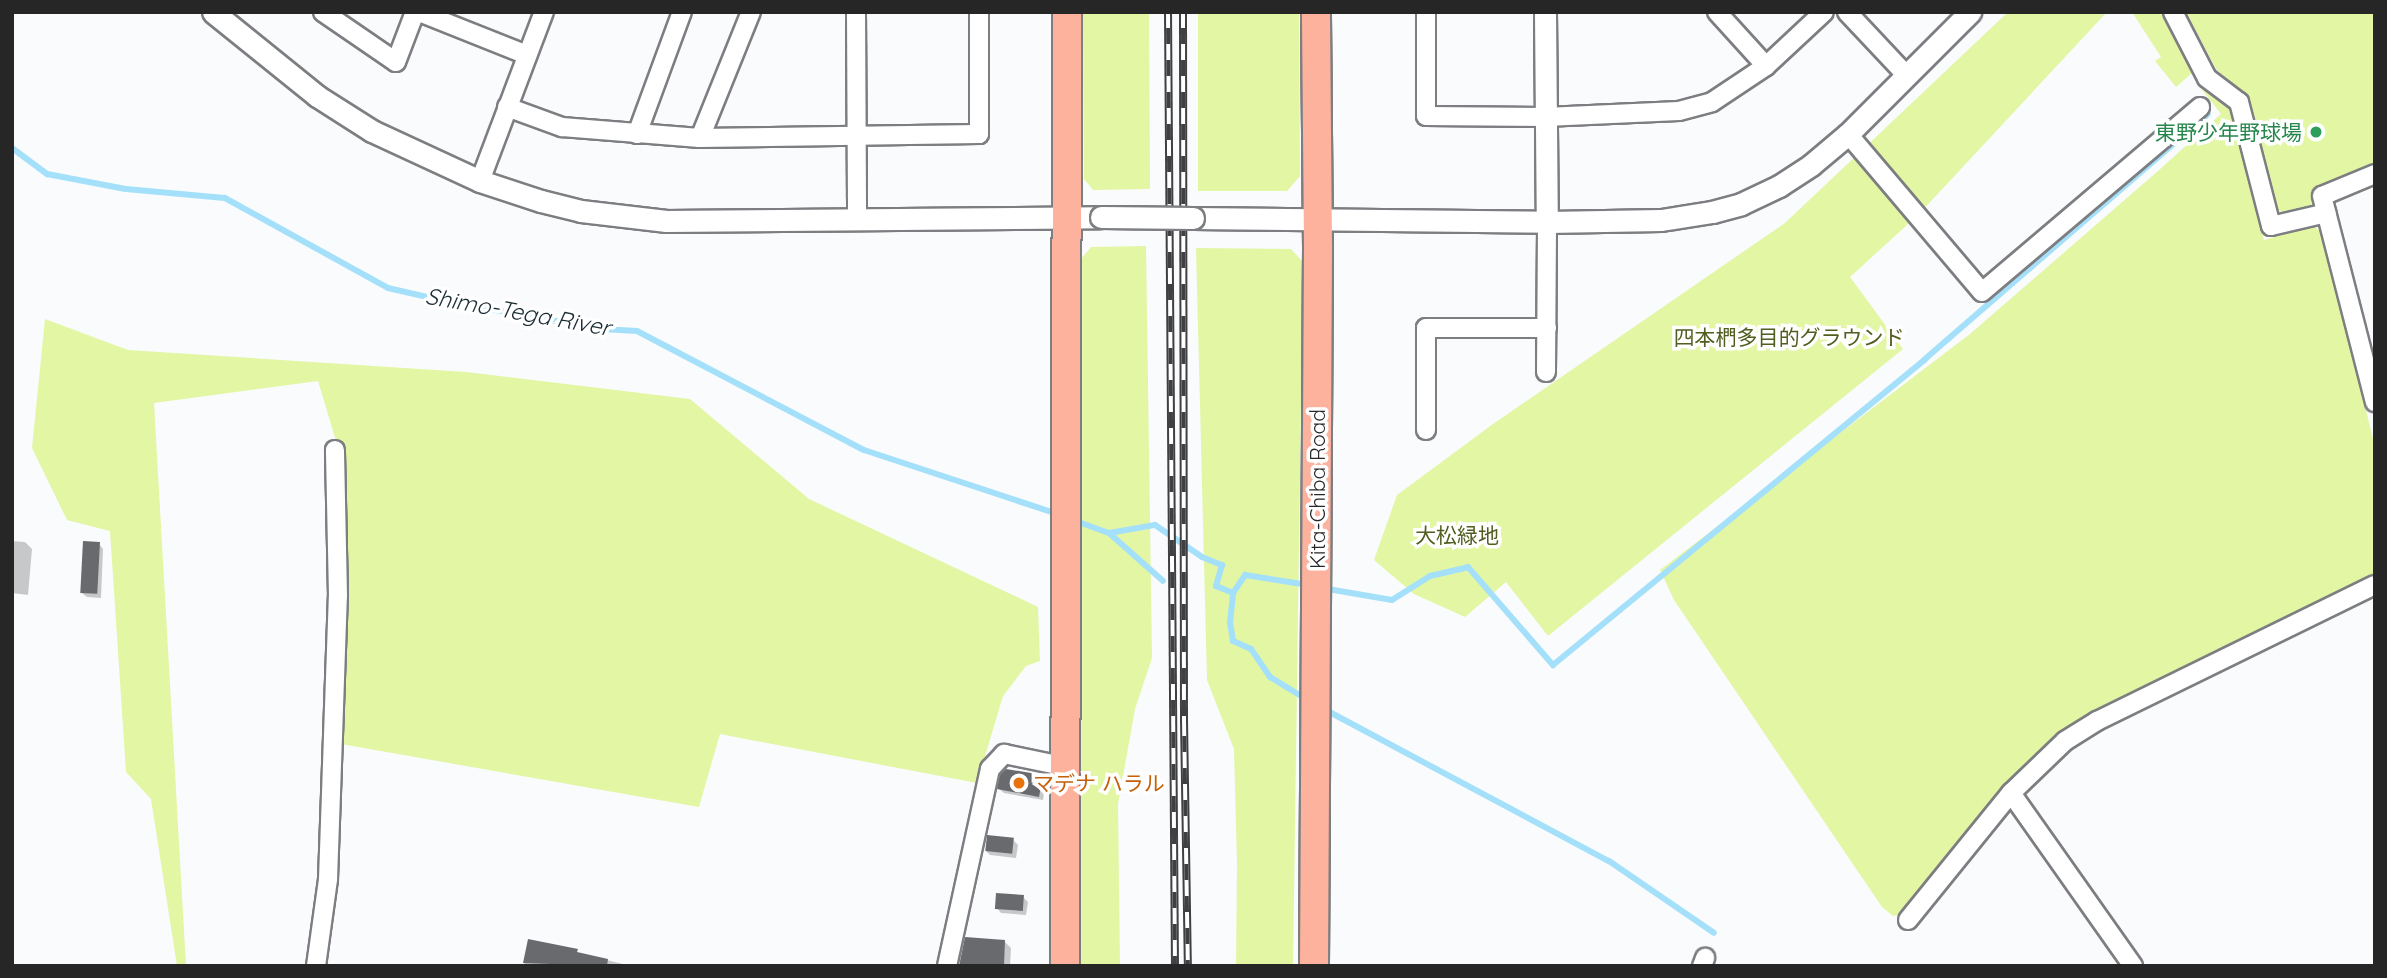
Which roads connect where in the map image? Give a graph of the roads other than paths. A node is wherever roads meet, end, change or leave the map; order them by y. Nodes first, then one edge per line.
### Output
1 (213, 12) edge
2 (323, 12) edge
3 (417, 12) edge
4 (544, 12) edge
5 (682, 12) edge
6 (751, 12) edge
7 (856, 12) edge
8 (979, 12) edge
9 (1067, 12) edge
10 (1316, 12) edge
11 (1426, 12) edge
12 (1545, 12) edge
13 (1717, 12) edge
14 (1824, 12) edge
15 (1847, 12) edge
16 (1970, 12) edge
17 (2173, 12) edge
18 (527, 55) junction
19 (1766, 66) junction
20 (1907, 76) junction
21 (507, 107) junction
22 (2200, 107) dead end
23 (1545, 117) junction
24 (637, 134) junction
25 (1848, 134) junction
26 (857, 136) junction
27 (700, 138) junction
28 (2375, 174) edge
29 (480, 181) junction
30 (2327, 213) junction
31 (1067, 217) junction
32 (857, 219) junction
33 (1317, 219) junction
34 (1547, 222) junction
35 (1547, 328) junction
36 (1546, 372) dead end
37 (2375, 402) edge
38 (1426, 430) dead end
39 (335, 450) dead end
40 (2375, 586) edge
41 (1067, 767) junction
42 (2011, 793) junction
43 (1908, 920) dead end
44 (316, 966) edge
45 (947, 966) edge
46 (1065, 966) edge
47 (1314, 966) edge
48 (2133, 966) edge

1 - 29 street
2 - 3 street
3 - 18 street
4 - 18 street
5 - 24 street
6 - 27 street
7 - 26 street
8 - 26 street
9 - 31 highway
10 - 33 highway, Kita-Chiba Road
11 - 23 street
12 - 23 street
13 - 19 street
14 - 19 street
15 - 20 street
16 - 20 street
17 - 30 street
18 - 21 street
19 - 23 street
20 - 25 street
21 - 24 street
21 - 29 street
22 - 25 street
23 - 34 street
24 - 27 street
25 - 34 street
26 - 27 street
26 - 32 street
28 - 30 street
29 - 32 street
30 - 37 street
31 - 32 street
31 - 33 street, bridge
31 - 41 highway
33 - 34 street
33 - 47 highway, Kita-Chiba Road
34 - 35 street
35 - 36 street
35 - 38 street
39 - 44 street
40 - 42 street
41 - 45 street
41 - 46 highway
42 - 43 street
42 - 48 street

